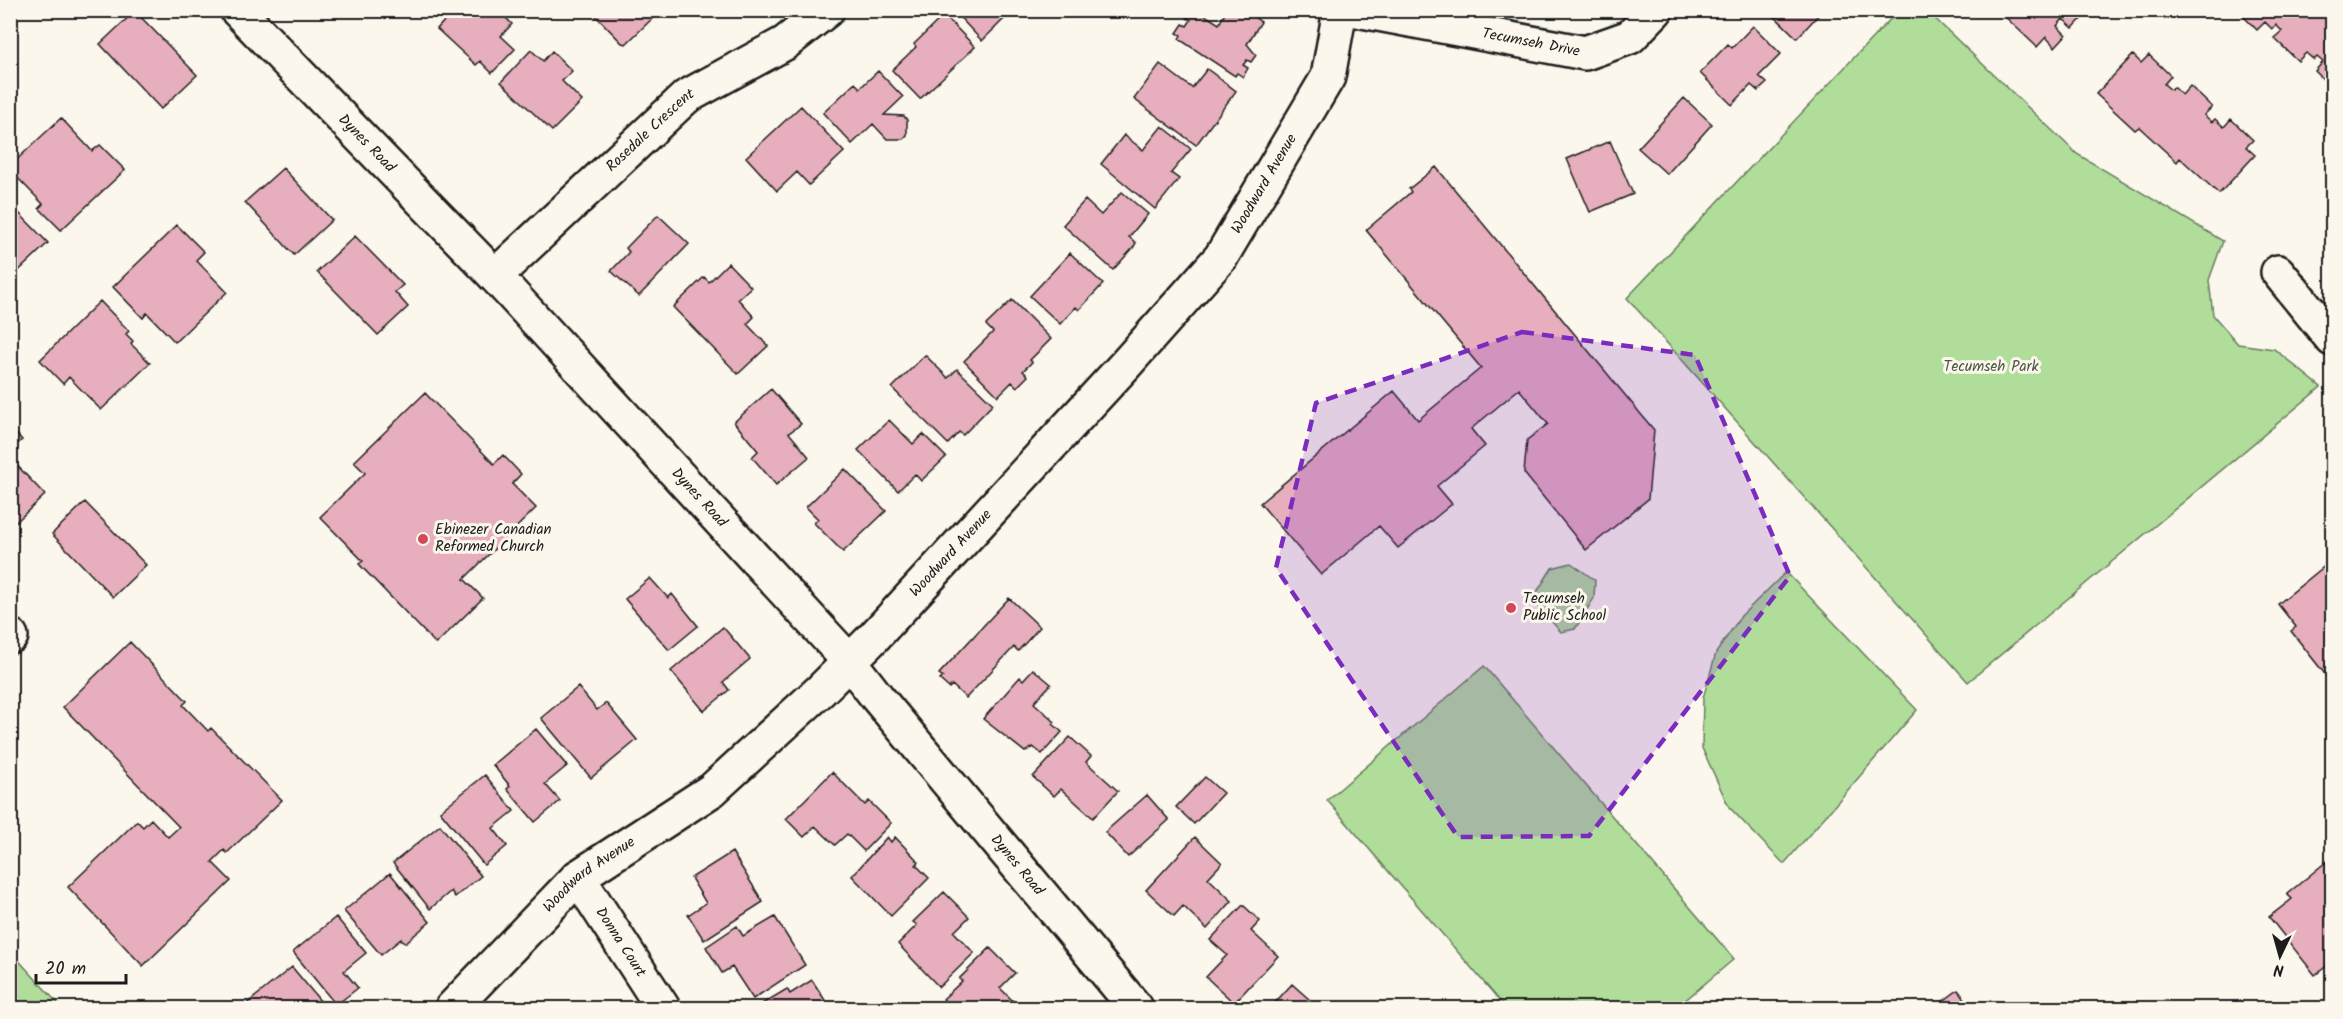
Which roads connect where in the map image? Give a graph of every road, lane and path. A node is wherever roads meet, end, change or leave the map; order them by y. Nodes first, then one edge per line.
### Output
1 (237, 10) edge
2 (827, 10) edge
3 (1340, 10) edge
4 (1357, 10) edge
5 (1656, 10) edge
6 (2278, 272) dead end
7 (495, 276) junction
8 (2332, 339) edge
9 (849, 661) junction
10 (578, 877) junction
11 (452, 1008) edge
12 (663, 1008) edge
13 (1136, 1008) edge

1 - 7 street, Dynes Road
2 - 7 street, Rosedale Crescent
3 - 9 street, Woodward Avenue
4 - 5 street, Tecumseh Drive
6 - 8 street
7 - 9 street, Dynes Road
9 - 10 street, Woodward Avenue
9 - 13 street, Dynes Road
10 - 11 street, Woodward Avenue
10 - 12 street, Donna Court

